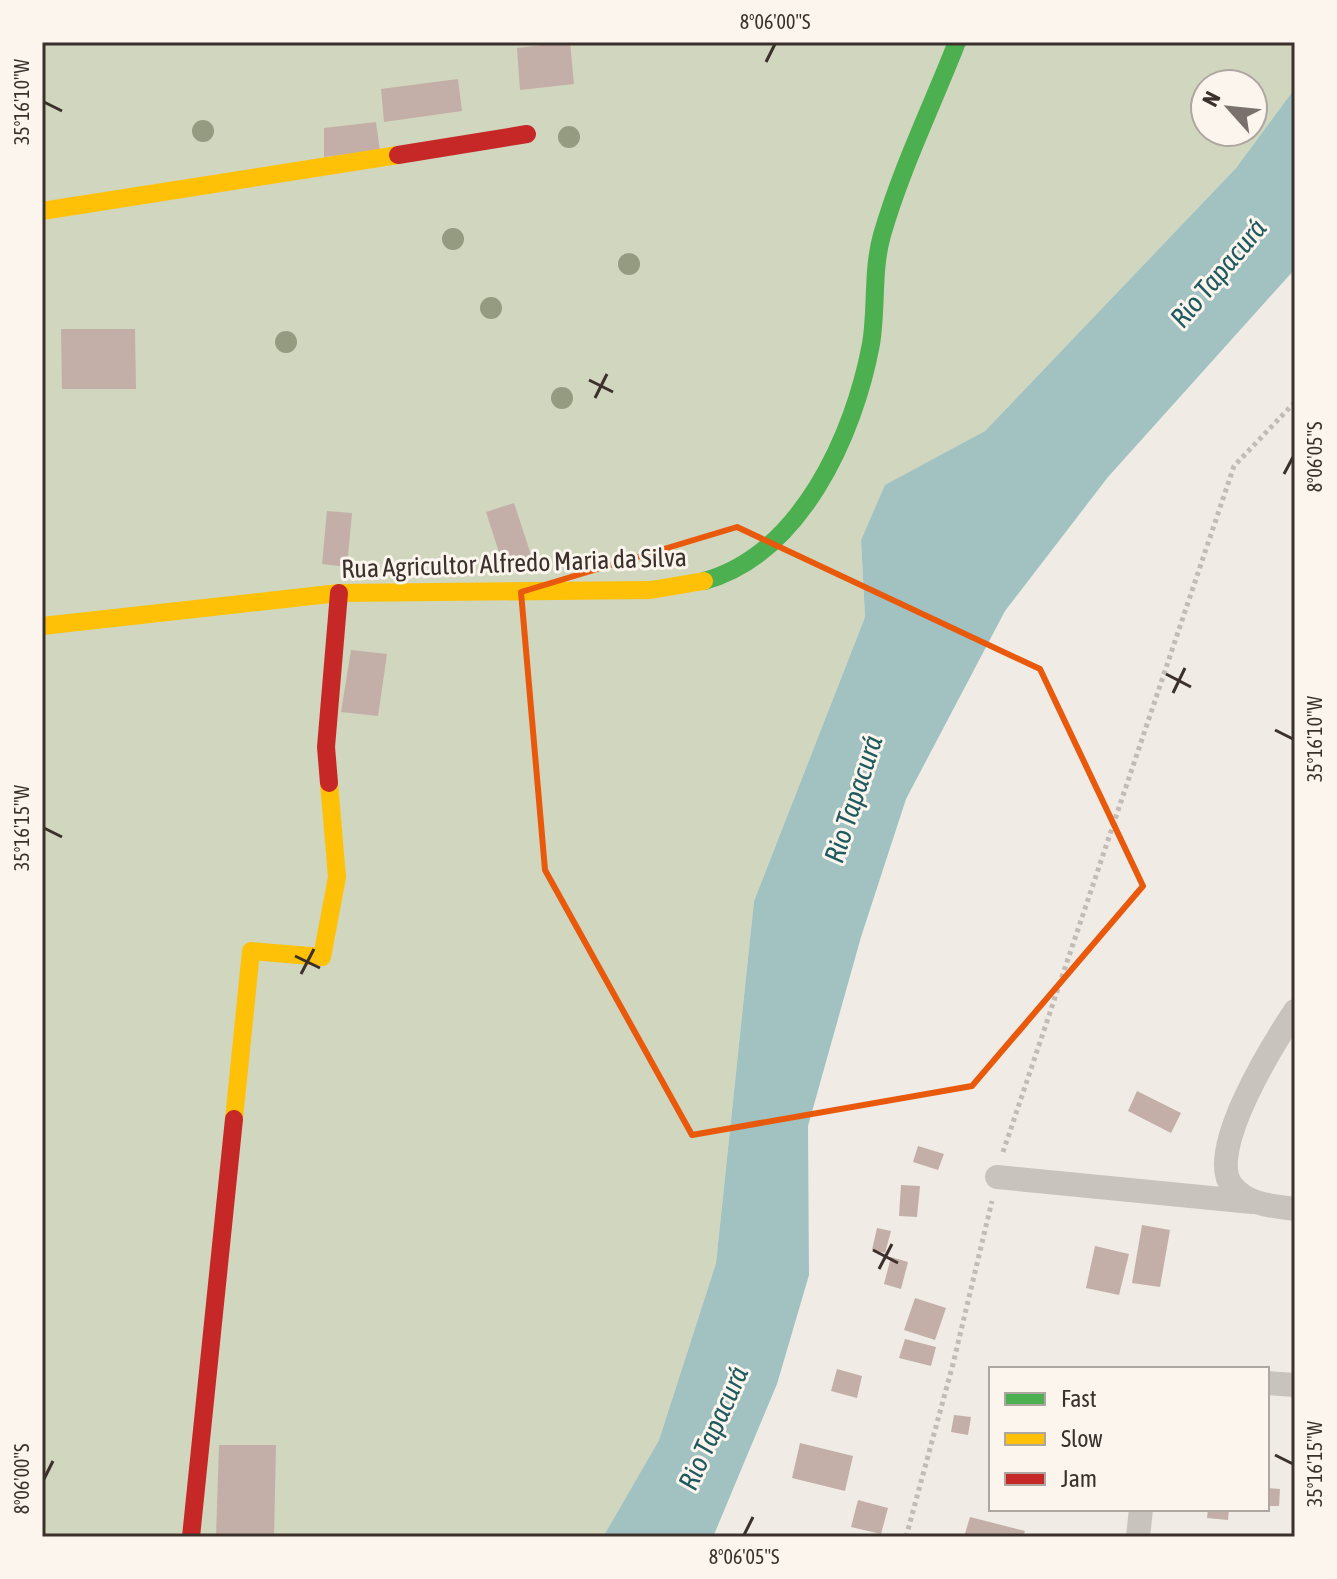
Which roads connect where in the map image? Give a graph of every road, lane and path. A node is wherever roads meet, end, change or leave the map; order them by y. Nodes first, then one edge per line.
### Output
1 (957, 42) edge
2 (527, 134) dead end
3 (42, 211) edge
4 (1295, 402) edge
5 (339, 593) junction
6 (42, 626) edge
7 (1295, 1011) edge
8 (997, 1177) junction
9 (1252, 1202) junction
10 (1295, 1209) edge
11 (1269, 1383) edge
12 (1295, 1385) edge
13 (1141, 1511) edge
14 (191, 1537) edge
15 (906, 1537) edge
16 (1138, 1537) edge

1 - 5 street, Rua Agricultor Alfredo Maria da Silva
2 - 3 street
4 - 8 path
5 - 6 street, Rua Agricultor Alfredo Maria da Silva
5 - 14 street
7 - 9 street
8 - 9 street
8 - 15 path
9 - 10 street
11 - 12 street
13 - 16 street

